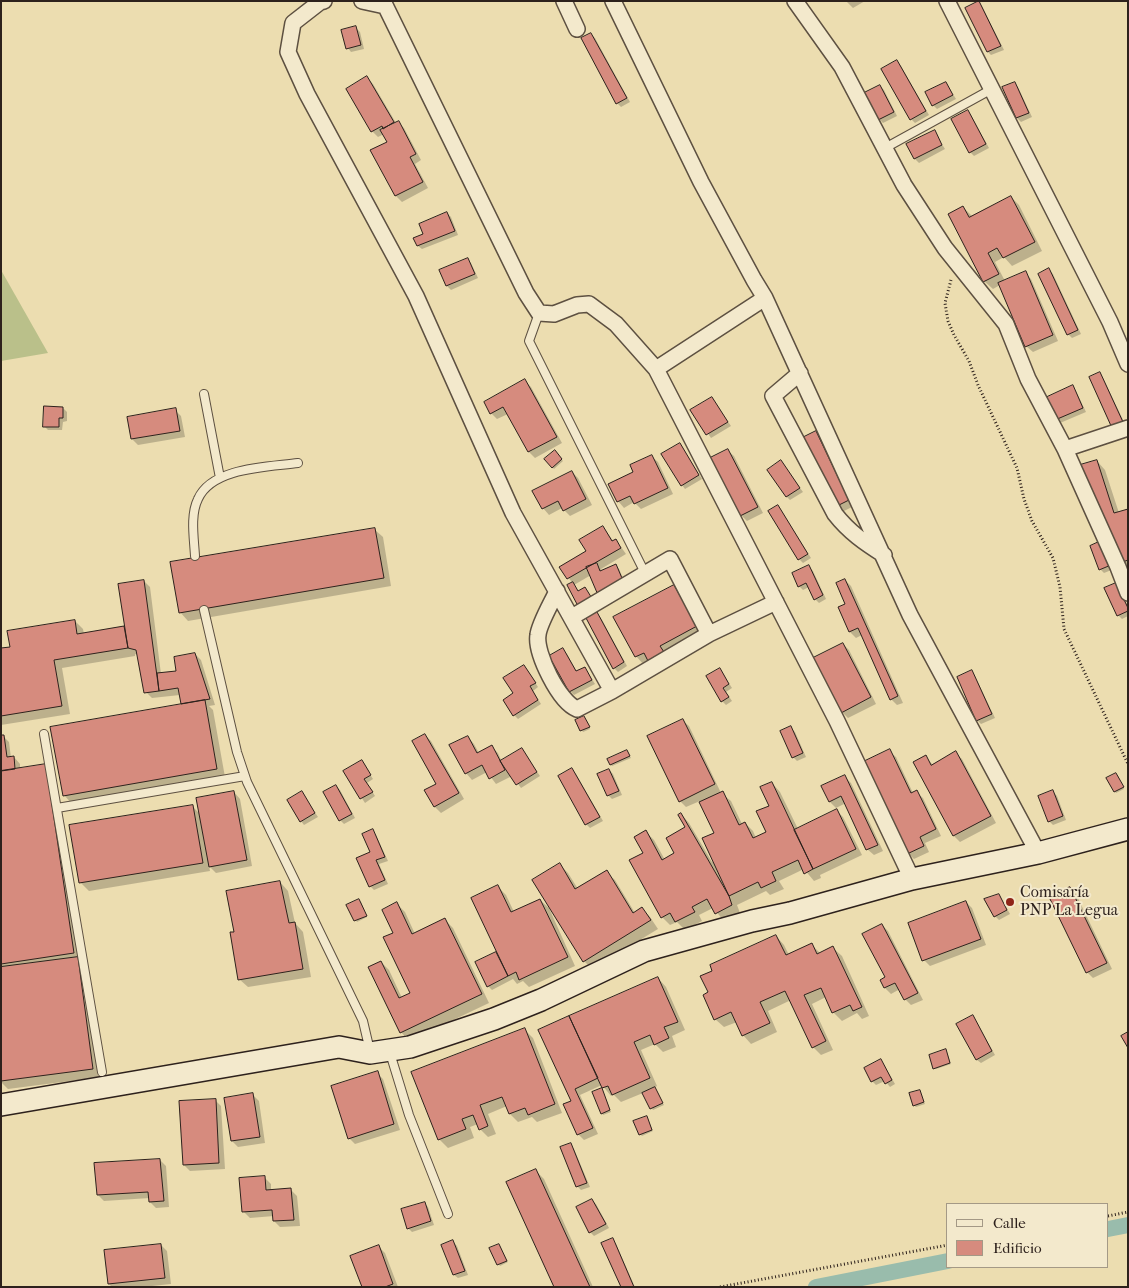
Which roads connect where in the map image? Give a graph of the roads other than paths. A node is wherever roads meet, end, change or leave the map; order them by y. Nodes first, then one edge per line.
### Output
1 (324, 1) edge
2 (362, 1) edge
3 (564, 1) edge
4 (613, 1) edge
5 (795, 1) edge
6 (947, 1) edge
7 (384, 3) edge
8 (577, 29) dead end
9 (992, 89) junction
10 (885, 148) junction
11 (765, 298) junction
12 (539, 313) junction
13 (1128, 364) edge
14 (656, 369) junction
15 (800, 373) junction
16 (204, 394) dead end
17 (1128, 428) edge
18 (1065, 448) junction
19 (298, 463) dead end
20 (220, 478) junction
21 (195, 556) dead end
22 (884, 556) junction
23 (645, 574) junction
24 (557, 591) junction
25 (1128, 593) edge
26 (776, 602) junction
27 (204, 610) dead end
28 (572, 617) junction
29 (708, 634) junction
30 (612, 691) junction
31 (44, 734) dead end
32 (245, 776) junction
33 (57, 808) junction
34 (1128, 829) edge
35 (1038, 853) junction
36 (912, 878) junction
37 (380, 1052) junction
38 (102, 1072) dead end
39 (1, 1105) edge
40 (448, 1214) dead end

1 - 24 street
2 - 7 street
3 - 8 street
4 - 11 street
5 - 10 street
6 - 9 street
7 - 12 street
9 - 10 lane
9 - 13 street
10 - 18 street
11 - 14 street
11 - 15 street
12 - 14 street
12 - 23 lane
14 - 26 street
15 - 22 street
15 - 22 street
16 - 20 lane
17 - 18 street
18 - 25 street
19 - 20 lane
20 - 21 lane
22 - 35 street
23 - 28 street
23 - 29 street
24 - 28 street
24 - 30 street
26 - 29 street
26 - 36 street
27 - 32 lane
28 - 30 street
29 - 30 street
31 - 33 lane
32 - 33 lane
32 - 37 lane
33 - 38 lane
34 - 35 main road
35 - 36 main road
36 - 37 main road
37 - 39 main road
37 - 40 lane

